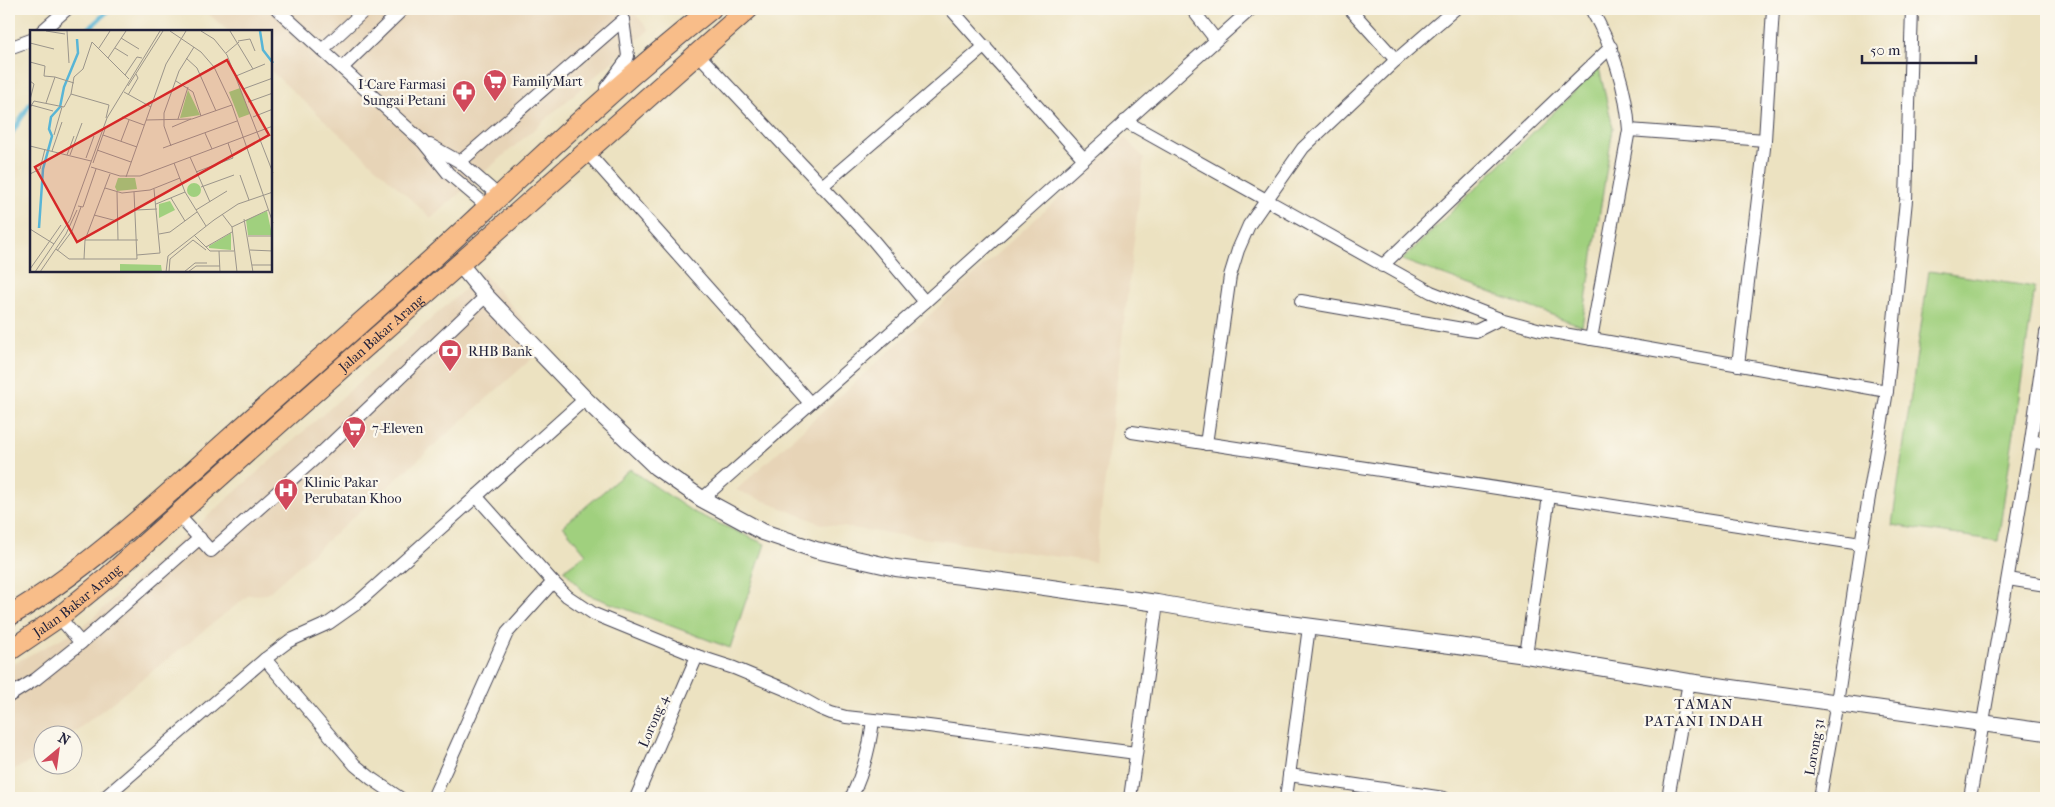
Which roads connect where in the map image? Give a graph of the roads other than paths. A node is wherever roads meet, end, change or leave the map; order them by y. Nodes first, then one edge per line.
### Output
1 (67, 9) edge
2 (277, 9) edge
3 (366, 9) edge
4 (403, 9) edge
5 (711, 9) edge
6 (748, 9) edge
7 (952, 9) edge
8 (1192, 9) edge
9 (1251, 9) edge
10 (1350, 9) edge
11 (1455, 9) edge
12 (1591, 9) edge
13 (1773, 9) edge
14 (1912, 9) edge
15 (43, 30) edge
16 (30, 40) edge
17 (1216, 40) junction
18 (985, 46) junction
19 (1611, 47) junction
20 (9, 48) edge
21 (322, 50) junction
22 (697, 52) junction
23 (1396, 60) junction
24 (342, 68) junction
25 (588, 112) junction
26 (1126, 121) junction
27 (1630, 130) junction
28 (1765, 140) junction
29 (423, 142) junction
30 (586, 151) junction
31 (1084, 158) junction
32 (460, 162) junction
33 (821, 187) junction
34 (1265, 200) junction
35 (493, 201) junction
36 (459, 263) junction
37 (1382, 266) junction
38 (486, 296) junction
39 (1301, 301) dead end
40 (925, 302) junction
41 (1500, 319) junction
42 (2046, 333) edge
43 (1591, 339) junction
44 (1738, 365) junction
45 (1887, 391) junction
46 (585, 399) junction
47 (810, 403) junction
48 (1132, 432) dead end
49 (2031, 442) junction
50 (1206, 444) junction
51 (2046, 444) edge
52 (476, 496) junction
53 (1549, 496) junction
54 (702, 499) junction
55 (178, 515) junction
56 (200, 538) junction
57 (1861, 544) junction
58 (2008, 579) junction
59 (553, 582) junction
60 (2046, 585) edge
61 (1157, 603) junction
62 (9, 616) edge
63 (60, 617) junction
64 (1309, 627) junction
65 (81, 643) junction
66 (9, 651) edge
67 (1526, 655) junction
68 (697, 656) junction
69 (265, 659) junction
70 (1689, 682) junction
71 (9, 696) edge
72 (1837, 702) junction
73 (873, 720) junction
74 (1983, 722) junction
75 (2046, 732) edge
76 (1136, 753) junction
77 (1289, 775) junction
78 (104, 798) edge
79 (400, 798) edge
80 (432, 798) edge
81 (636, 798) edge
82 (851, 798) edge
83 (1130, 798) edge
84 (1286, 798) edge
85 (1444, 798) edge
86 (1668, 798) edge
87 (1820, 798) edge
88 (1970, 798) edge

1 - 15 street
2 - 21 street
3 - 21 street
4 - 24 street
5 - 25 main road, Jalan Bakar Arang
6 - 22 main road, Jalan Bakar Arang
7 - 18 street
8 - 17 street
9 - 17 street
10 - 23 street
11 - 23 street
12 - 19 street
13 - 28 street
14 - 45 street, Lorong 31
16 - 20 street
17 - 26 street
18 - 31 street
18 - 33 street
19 - 27 street
19 - 37 street
21 - 24 street
22 - 30 main road, Jalan Bakar Arang
22 - 33 street
23 - 34 street
24 - 29 street
25 - 32 street
25 - 35 main road, Jalan Bakar Arang
26 - 31 street
26 - 34 street
27 - 28 street
27 - 43 street
28 - 44 street
29 - 32 street
29 - 35 street
30 - 36 main road, Jalan Bakar Arang
30 - 47 street
31 - 40 street
32 - 35 street
33 - 40 street
34 - 37 street
34 - 50 street
35 - 62 main road, Jalan Bakar Arang
36 - 38 street
36 - 55 main road, Jalan Bakar Arang
37 - 41 street
38 - 46 street
38 - 56 street
39 - 41 street
40 - 47 street
41 - 43 street
42 - 49 street
43 - 44 street
44 - 45 street
45 - 57 street, Lorong 31
46 - 52 street
46 - 54 street
47 - 54 street
48 - 50 street
49 - 51 street
49 - 58 street
50 - 53 street
52 - 59 street
52 - 69 street
53 - 57 street
53 - 67 street
54 - 61 street
55 - 56 street
55 - 63 main road, Jalan Bakar Arang
56 - 65 street
57 - 72 street, Lorong 31
58 - 60 street
58 - 74 street
59 - 68 street
59 - 80 street
61 - 64 street
61 - 76 street
63 - 65 street
63 - 66 main road, Jalan Bakar Arang
64 - 67 street
64 - 77 street
65 - 71 street
67 - 70 street
68 - 73 street
68 - 81 street, Lorong 4
69 - 78 street
69 - 79 street
70 - 72 street
70 - 86 street
72 - 74 street
72 - 87 street, Lorong 31
73 - 76 street
73 - 82 street
74 - 75 street
74 - 88 street
76 - 83 street
77 - 84 street
77 - 85 street

